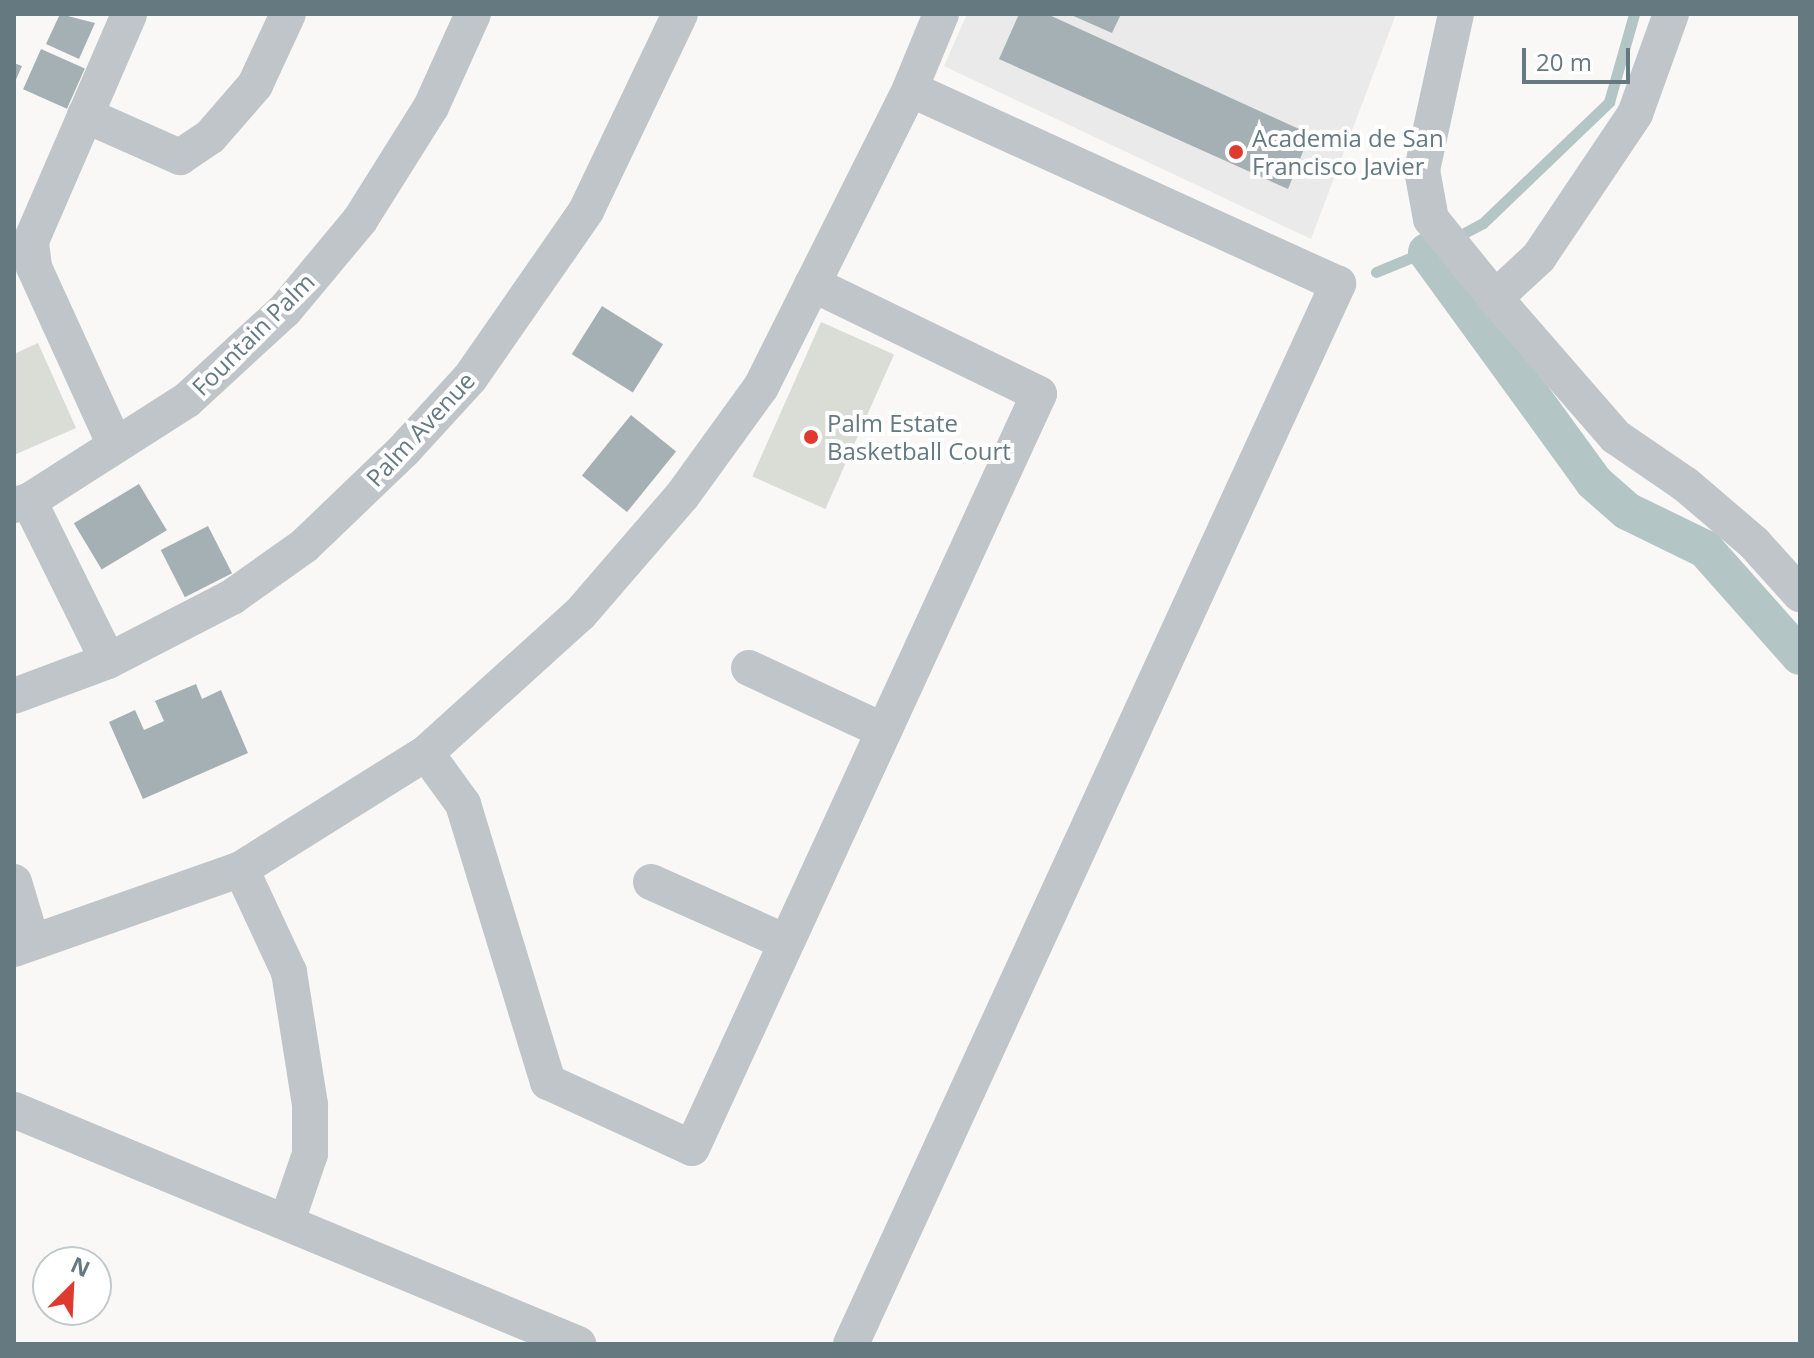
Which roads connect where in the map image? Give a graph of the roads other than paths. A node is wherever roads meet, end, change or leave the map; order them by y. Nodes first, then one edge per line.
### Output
1 (129, 14) edge
2 (288, 14) edge
3 (473, 14) edge
4 (680, 14) edge
5 (941, 14) edge
6 (1456, 14) edge
7 (1671, 14) edge
8 (910, 89) junction
9 (85, 115) junction
10 (812, 284) junction
11 (1495, 298) junction
12 (115, 445) junction
13 (22, 503) edge
14 (1800, 594) edge
15 (108, 661) junction
16 (749, 668) dead end
17 (14, 696) edge
18 (884, 731) junction
19 (426, 753) junction
20 (241, 869) junction
21 (14, 882) edge
22 (651, 882) dead end
23 (786, 942) junction
24 (23, 946) edge
25 (14, 1110) edge
26 (287, 1221) junction
27 (578, 1344) edge
28 (851, 1344) edge

1 - 9 street
2 - 9 street
3 - 12 street, Fountain Palm
4 - 15 street, Palm Avenue
5 - 8 street
6 - 11 street
7 - 11 street
8 - 10 street
8 - 28 street
9 - 12 street
10 - 18 street
10 - 19 street
11 - 14 street
12 - 13 street, Fountain Palm
13 - 15 street
15 - 17 street, Palm Avenue
16 - 18 street
18 - 23 street
19 - 20 street
19 - 23 street
20 - 24 street
20 - 26 street
21 - 24 street
22 - 23 street
25 - 26 street
26 - 27 street

